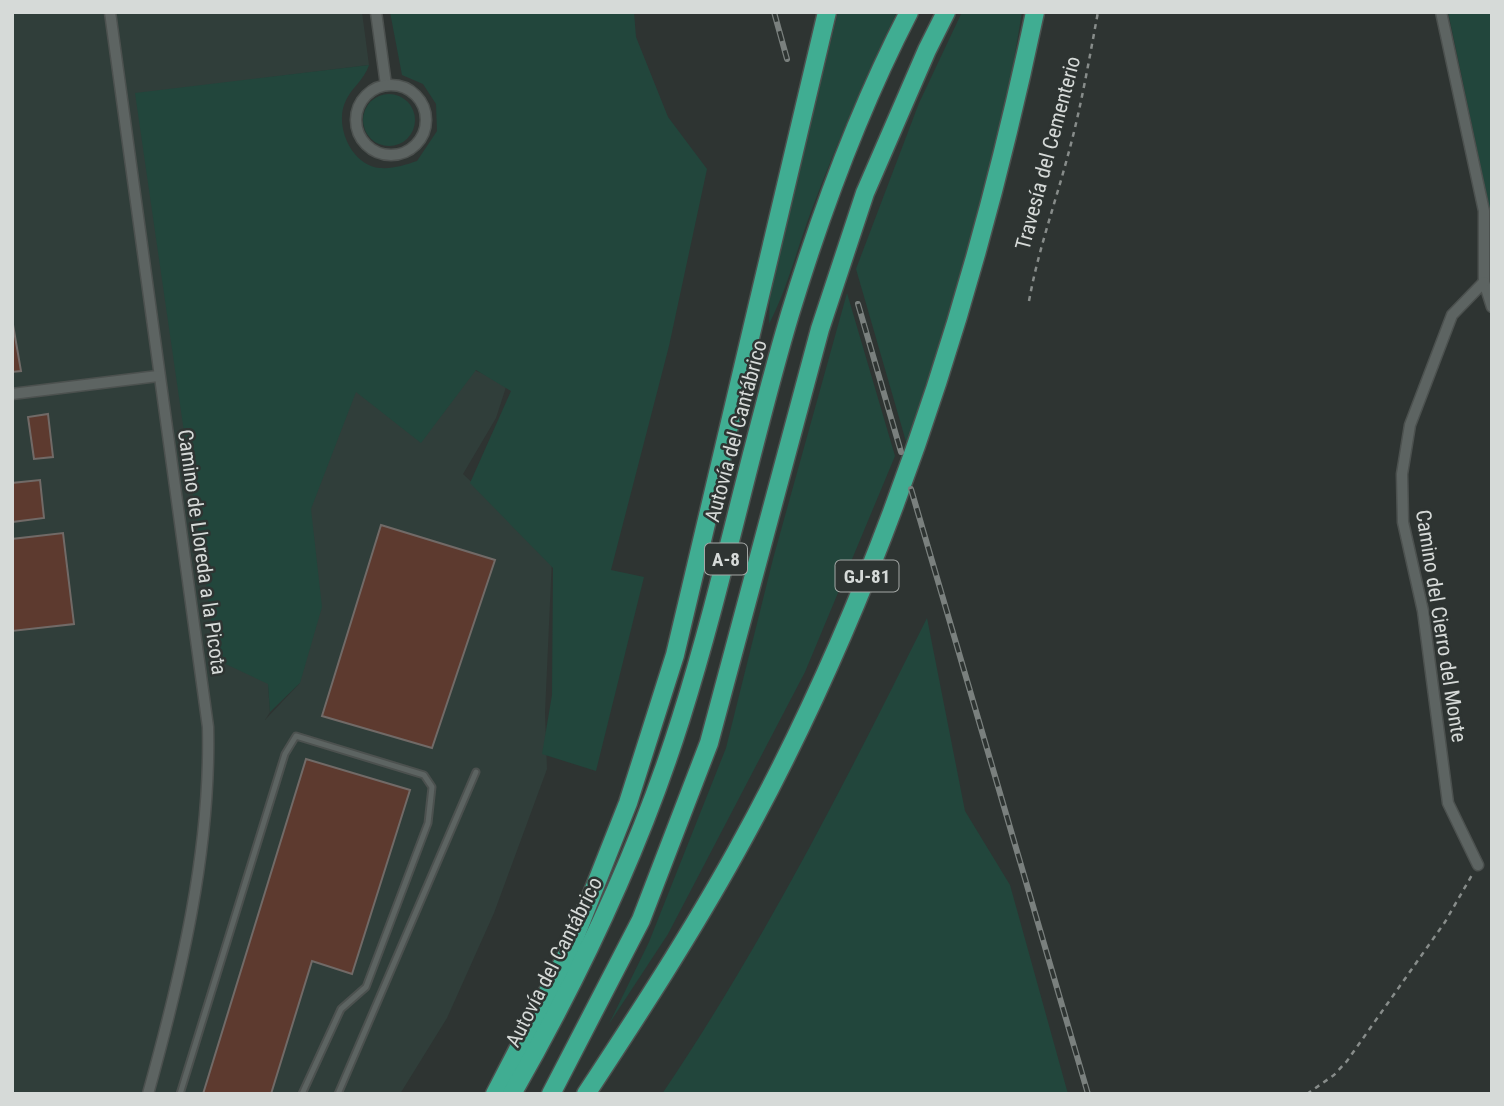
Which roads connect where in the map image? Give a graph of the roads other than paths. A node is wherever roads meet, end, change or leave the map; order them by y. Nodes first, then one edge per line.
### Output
1 (110, 12) edge
2 (376, 12) edge
3 (827, 12) edge
4 (909, 12) edge
5 (946, 12) edge
6 (1035, 12) edge
7 (1441, 12) edge
8 (386, 85) junction
9 (1485, 282) junction
10 (1492, 307) edge
11 (158, 376) junction
12 (12, 394) edge
13 (476, 772) dead end
14 (1478, 865) road end
15 (148, 1094) edge
16 (180, 1094) edge
17 (302, 1094) edge
18 (338, 1094) edge
19 (495, 1094) edge
20 (512, 1094) edge
21 (551, 1094) edge
22 (586, 1094) edge

1 - 11 street, Camino de Lloreda a la Picota
2 - 8 street
3 - 19 highway
4 - 20 highway, Autovía del Cantábrico / A-8
5 - 21 highway, A-8
6 - 22 highway, GJ-81
7 - 9 street
8 - 8 street
9 - 10 street
9 - 14 street, Camino del Cierro del Monte
11 - 12 street
11 - 15 street, Camino de Lloreda a la Picota
13 - 18 lane
16 - 17 lane

